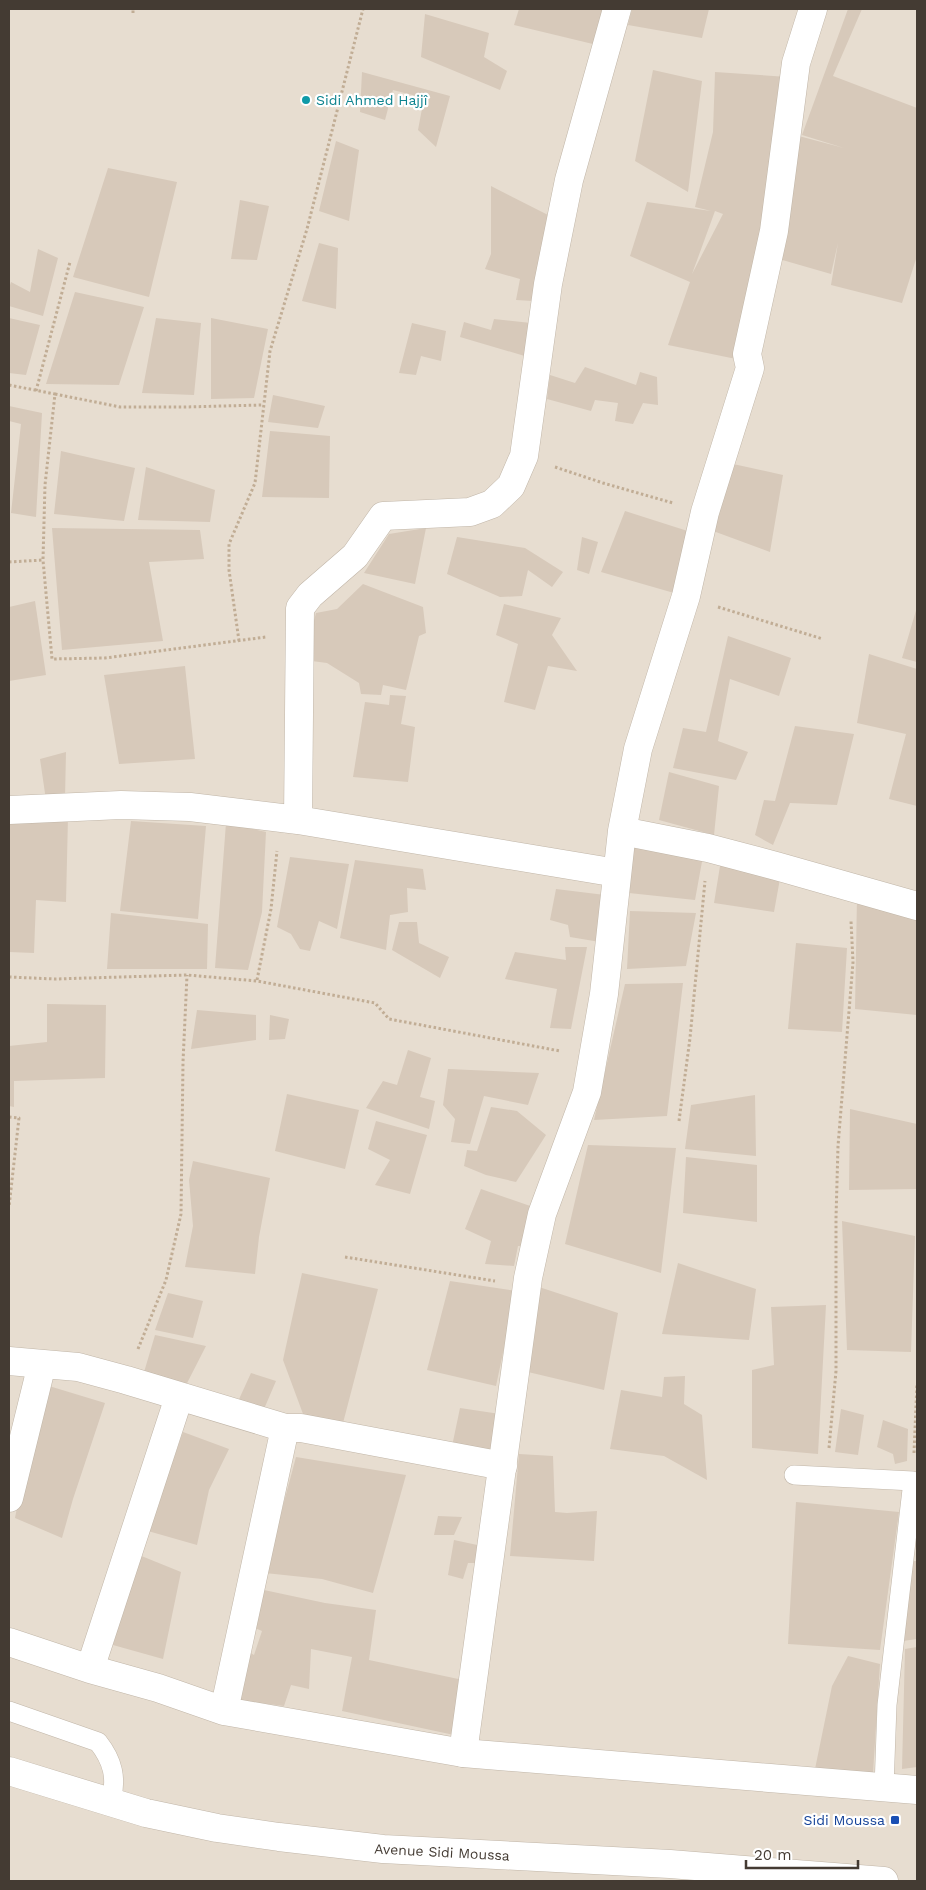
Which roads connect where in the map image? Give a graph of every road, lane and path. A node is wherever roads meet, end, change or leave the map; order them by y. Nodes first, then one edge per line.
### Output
1 (363, 9) edge
2 (617, 9) edge
3 (813, 9) edge
4 (70, 262) dead end
5 (9, 386) edge
6 (36, 391) junction
7 (55, 394) junction
8 (263, 405) junction
9 (524, 456) junction
10 (705, 512) junction
11 (43, 560) junction
12 (9, 562) edge
13 (686, 596) junction
14 (299, 633) junction
15 (823, 639) dead end
16 (239, 641) junction
17 (9, 810) edge
18 (289, 819) junction
19 (622, 831) junction
20 (708, 848) junction
21 (617, 873) junction
22 (849, 888) junction
23 (917, 906) edge
24 (187, 975) junction
25 (9, 977) edge
26 (257, 980) junction
27 (593, 1057) junction
28 (9, 1117) edge
29 (679, 1121) dead end
30 (9, 1207) edge
31 (345, 1257) dead end
32 (527, 1286) junction
33 (9, 1361) edge
34 (42, 1364) junction
35 (126, 1380) junction
36 (917, 1383) edge
37 (180, 1397) junction
38 (285, 1428) junction
39 (503, 1466) junction
40 (794, 1475) dead end
41 (826, 1477) junction
42 (913, 1481) junction
43 (9, 1498) edge
44 (9, 1642) edge
45 (90, 1668) junction
46 (9, 1711) edge
47 (224, 1711) junction
48 (462, 1753) junction
49 (9, 1771) edge
50 (884, 1788) junction
51 (917, 1790) edge
52 (111, 1802) junction
53 (884, 1881) edge

1 - 8 path
2 - 9 street
3 - 10 street
4 - 6 path
5 - 6 path
6 - 7 path
7 - 8 path
7 - 11 path
8 - 16 path
9 - 10 path
9 - 14 street
10 - 13 street
11 - 12 path
11 - 16 path
13 - 15 path
13 - 19 street
14 - 16 path
14 - 18 street
17 - 18 street
18 - 21 street
18 - 26 path
19 - 20 street
19 - 21 street
20 - 22 street
20 - 29 path
21 - 27 street
22 - 23 street
22 - 41 path
24 - 25 path
24 - 26 path
24 - 35 path
26 - 27 path
27 - 32 street
28 - 30 path
31 - 32 path
32 - 39 street
33 - 34 street
34 - 35 street
34 - 43 street
35 - 37 street
36 - 42 path
37 - 38 street
37 - 45 street
38 - 39 street
38 - 47 street
39 - 48 street
40 - 41 lane
41 - 42 lane
42 - 50 lane
44 - 45 street
45 - 47 street
46 - 52 lane
47 - 48 street
48 - 50 street
49 - 52 street, Avenue Sidi Moussa
50 - 51 street
52 - 53 street, Avenue Sidi Moussa

